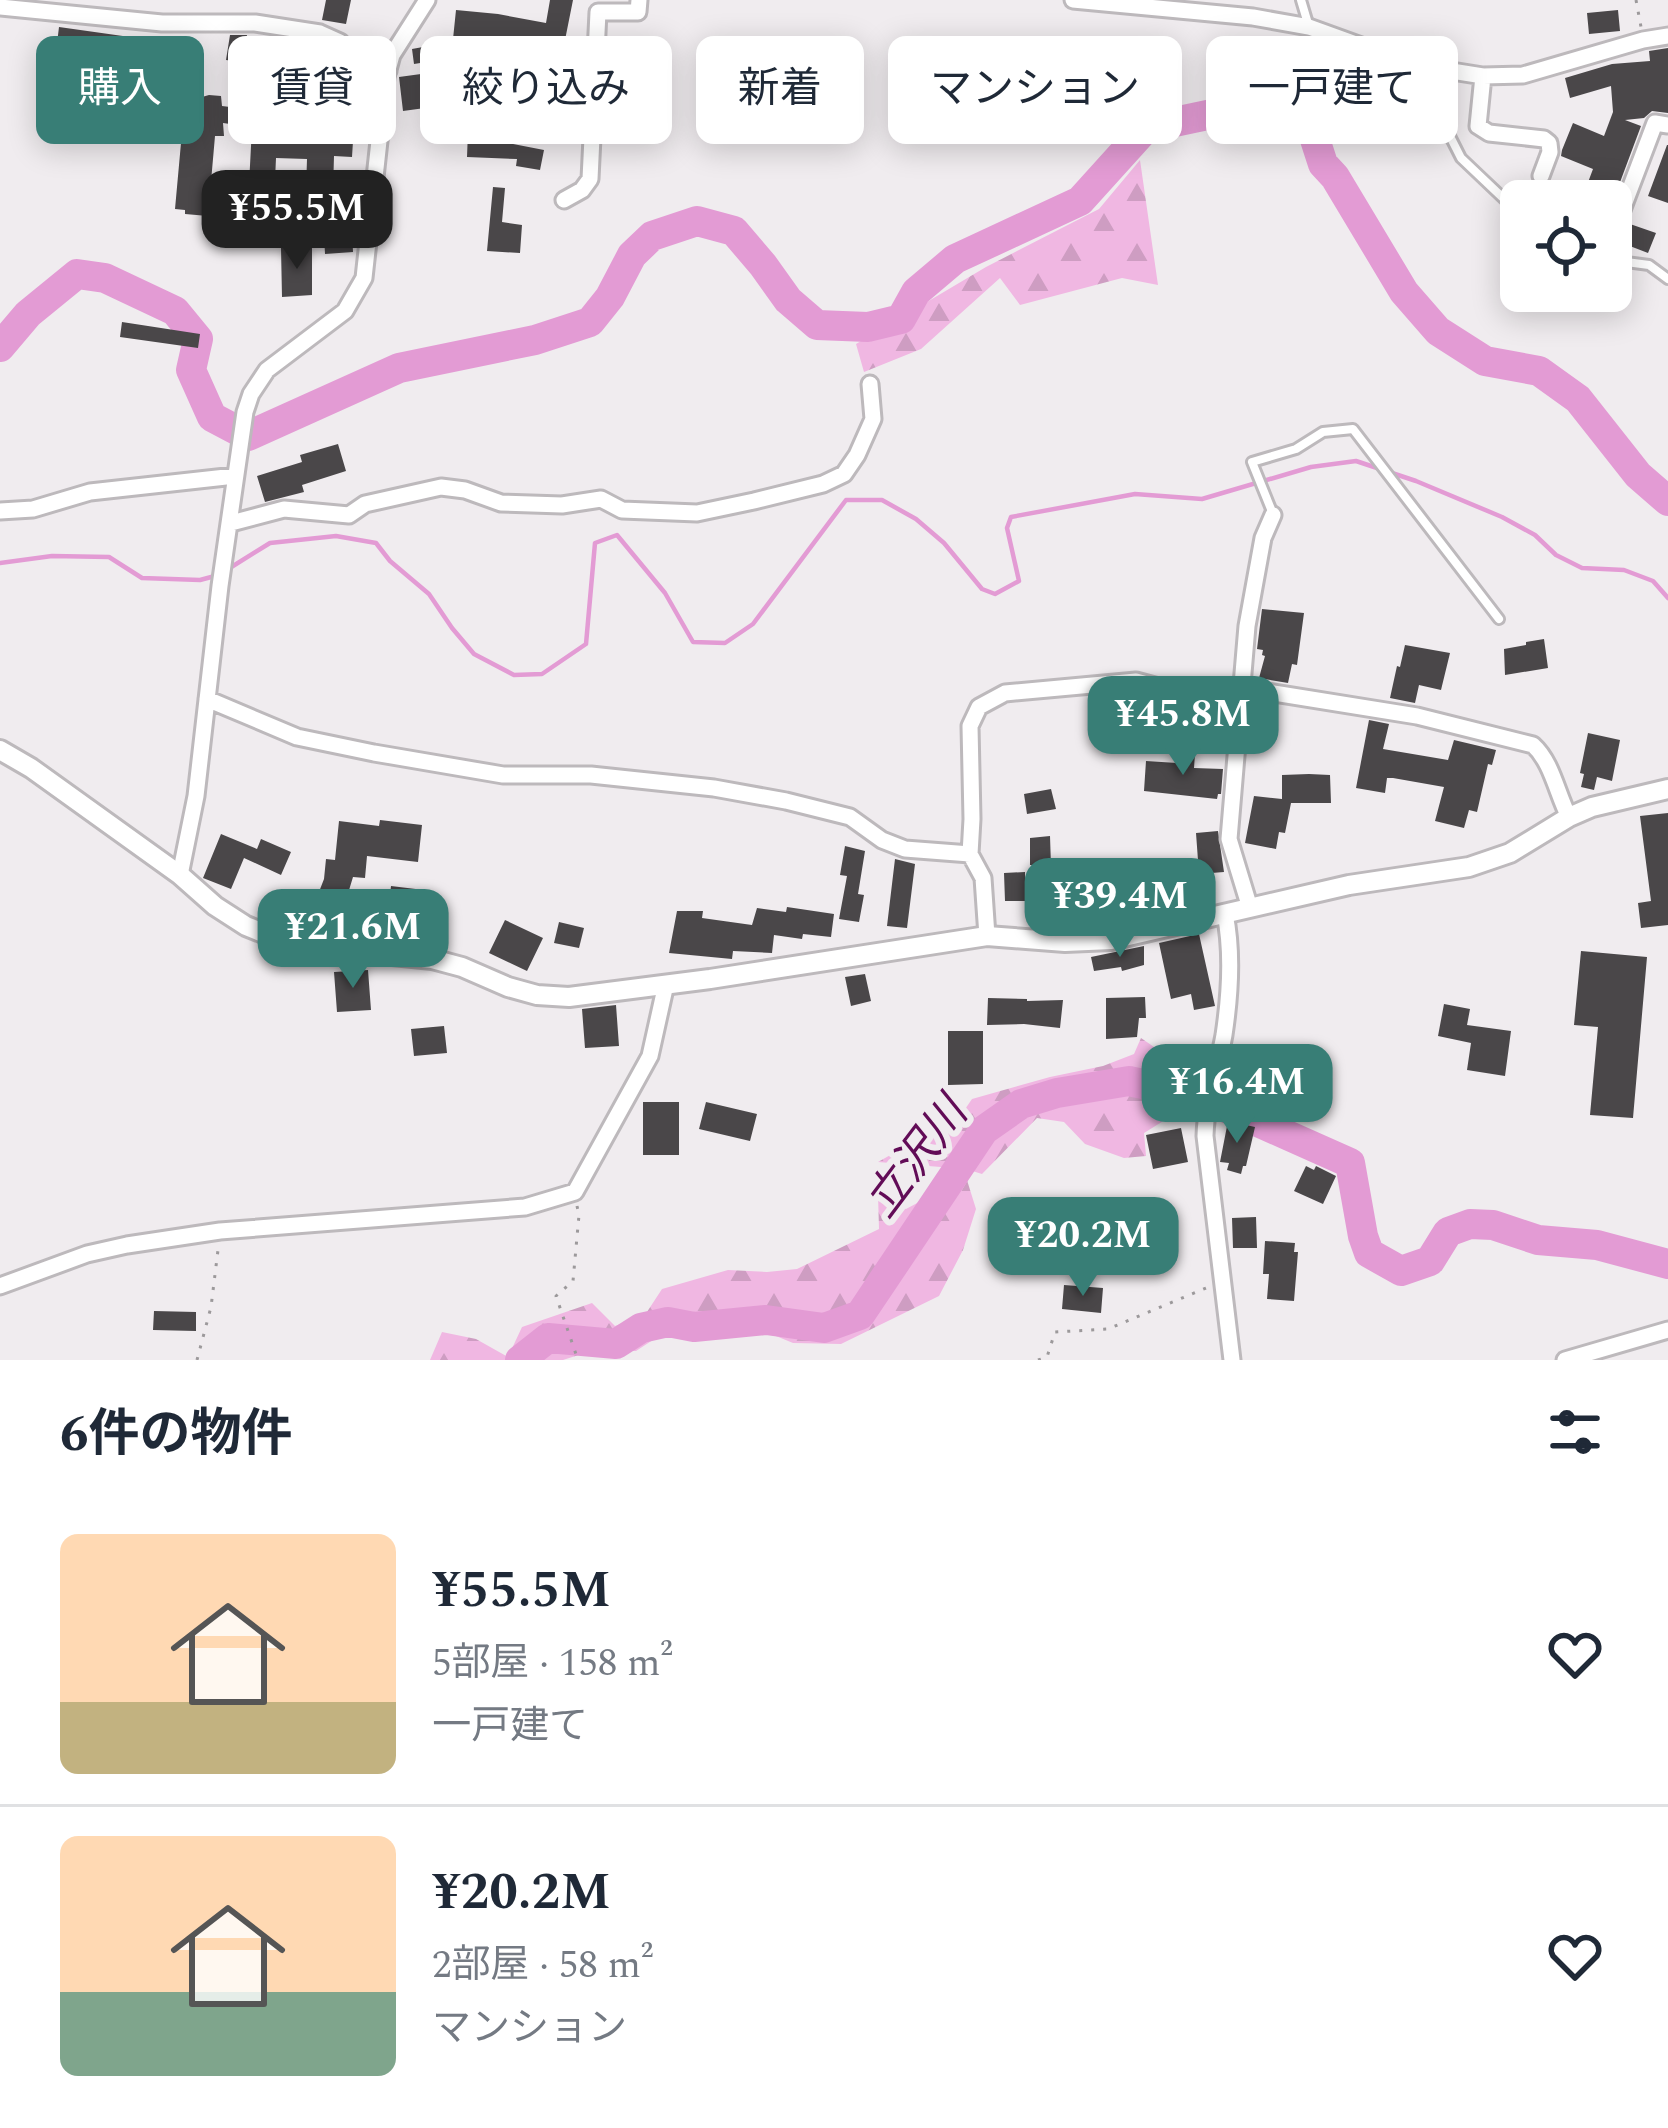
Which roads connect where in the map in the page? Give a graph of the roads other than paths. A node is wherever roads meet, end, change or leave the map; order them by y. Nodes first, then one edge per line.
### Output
1 (427, 0) edge
2 (639, 0) edge
3 (1072, 0) edge
4 (1301, 0) edge
5 (1180, 6) edge
6 (0, 7) edge
7 (1309, 27) junction
8 (327, 36) edge
9 (1334, 36) edge
10 (1668, 36) edge
11 (396, 49) edge
12 (1458, 72) edge
13 (1483, 76) junction
14 (1668, 125) edge
15 (380, 144) edge
16 (1454, 144) edge
17 (1541, 176) dead end
18 (1632, 182) edge
19 (1500, 194) edge
20 (564, 200) dead end
21 (1632, 263) edge
22 (1668, 279) edge
23 (870, 384) dead end
24 (235, 476) junction
25 (0, 512) edge
26 (1273, 515) joint
27 (231, 523) junction
28 (1499, 619) dead end
29 (1244, 688) junction
30 (207, 699) junction
31 (0, 750) edge
32 (1668, 789) edge
33 (1569, 817) junction
34 (970, 854) junction
35 (180, 874) junction
36 (1250, 908) junction
37 (1225, 914) junction
38 (986, 936) junction
39 (665, 983) junction
40 (0, 1286) edge
41 (1668, 1330) edge
42 (1232, 1360) edge
43 (1565, 1360) edge

1 - 11 street
2 - 20 street
3 - 5 street
4 - 7 lane
5 - 7 street
6 - 8 street
7 - 9 street
10 - 13 street
12 - 13 street
13 - 17 street
14 - 18 street
15 - 24 street
16 - 19 lane
21 - 22 lane
23 - 27 street
24 - 25 street
24 - 27 street
26 - 28 lane
26 - 29 street
27 - 30 street
29 - 33 street
29 - 34 street
29 - 36 street
30 - 34 street
30 - 35 street
31 - 35 street
32 - 33 street
33 - 36 street
34 - 38 street
35 - 39 street
36 - 37 street
37 - 38 street
37 - 42 street
38 - 39 street
39 - 40 street
41 - 43 street

